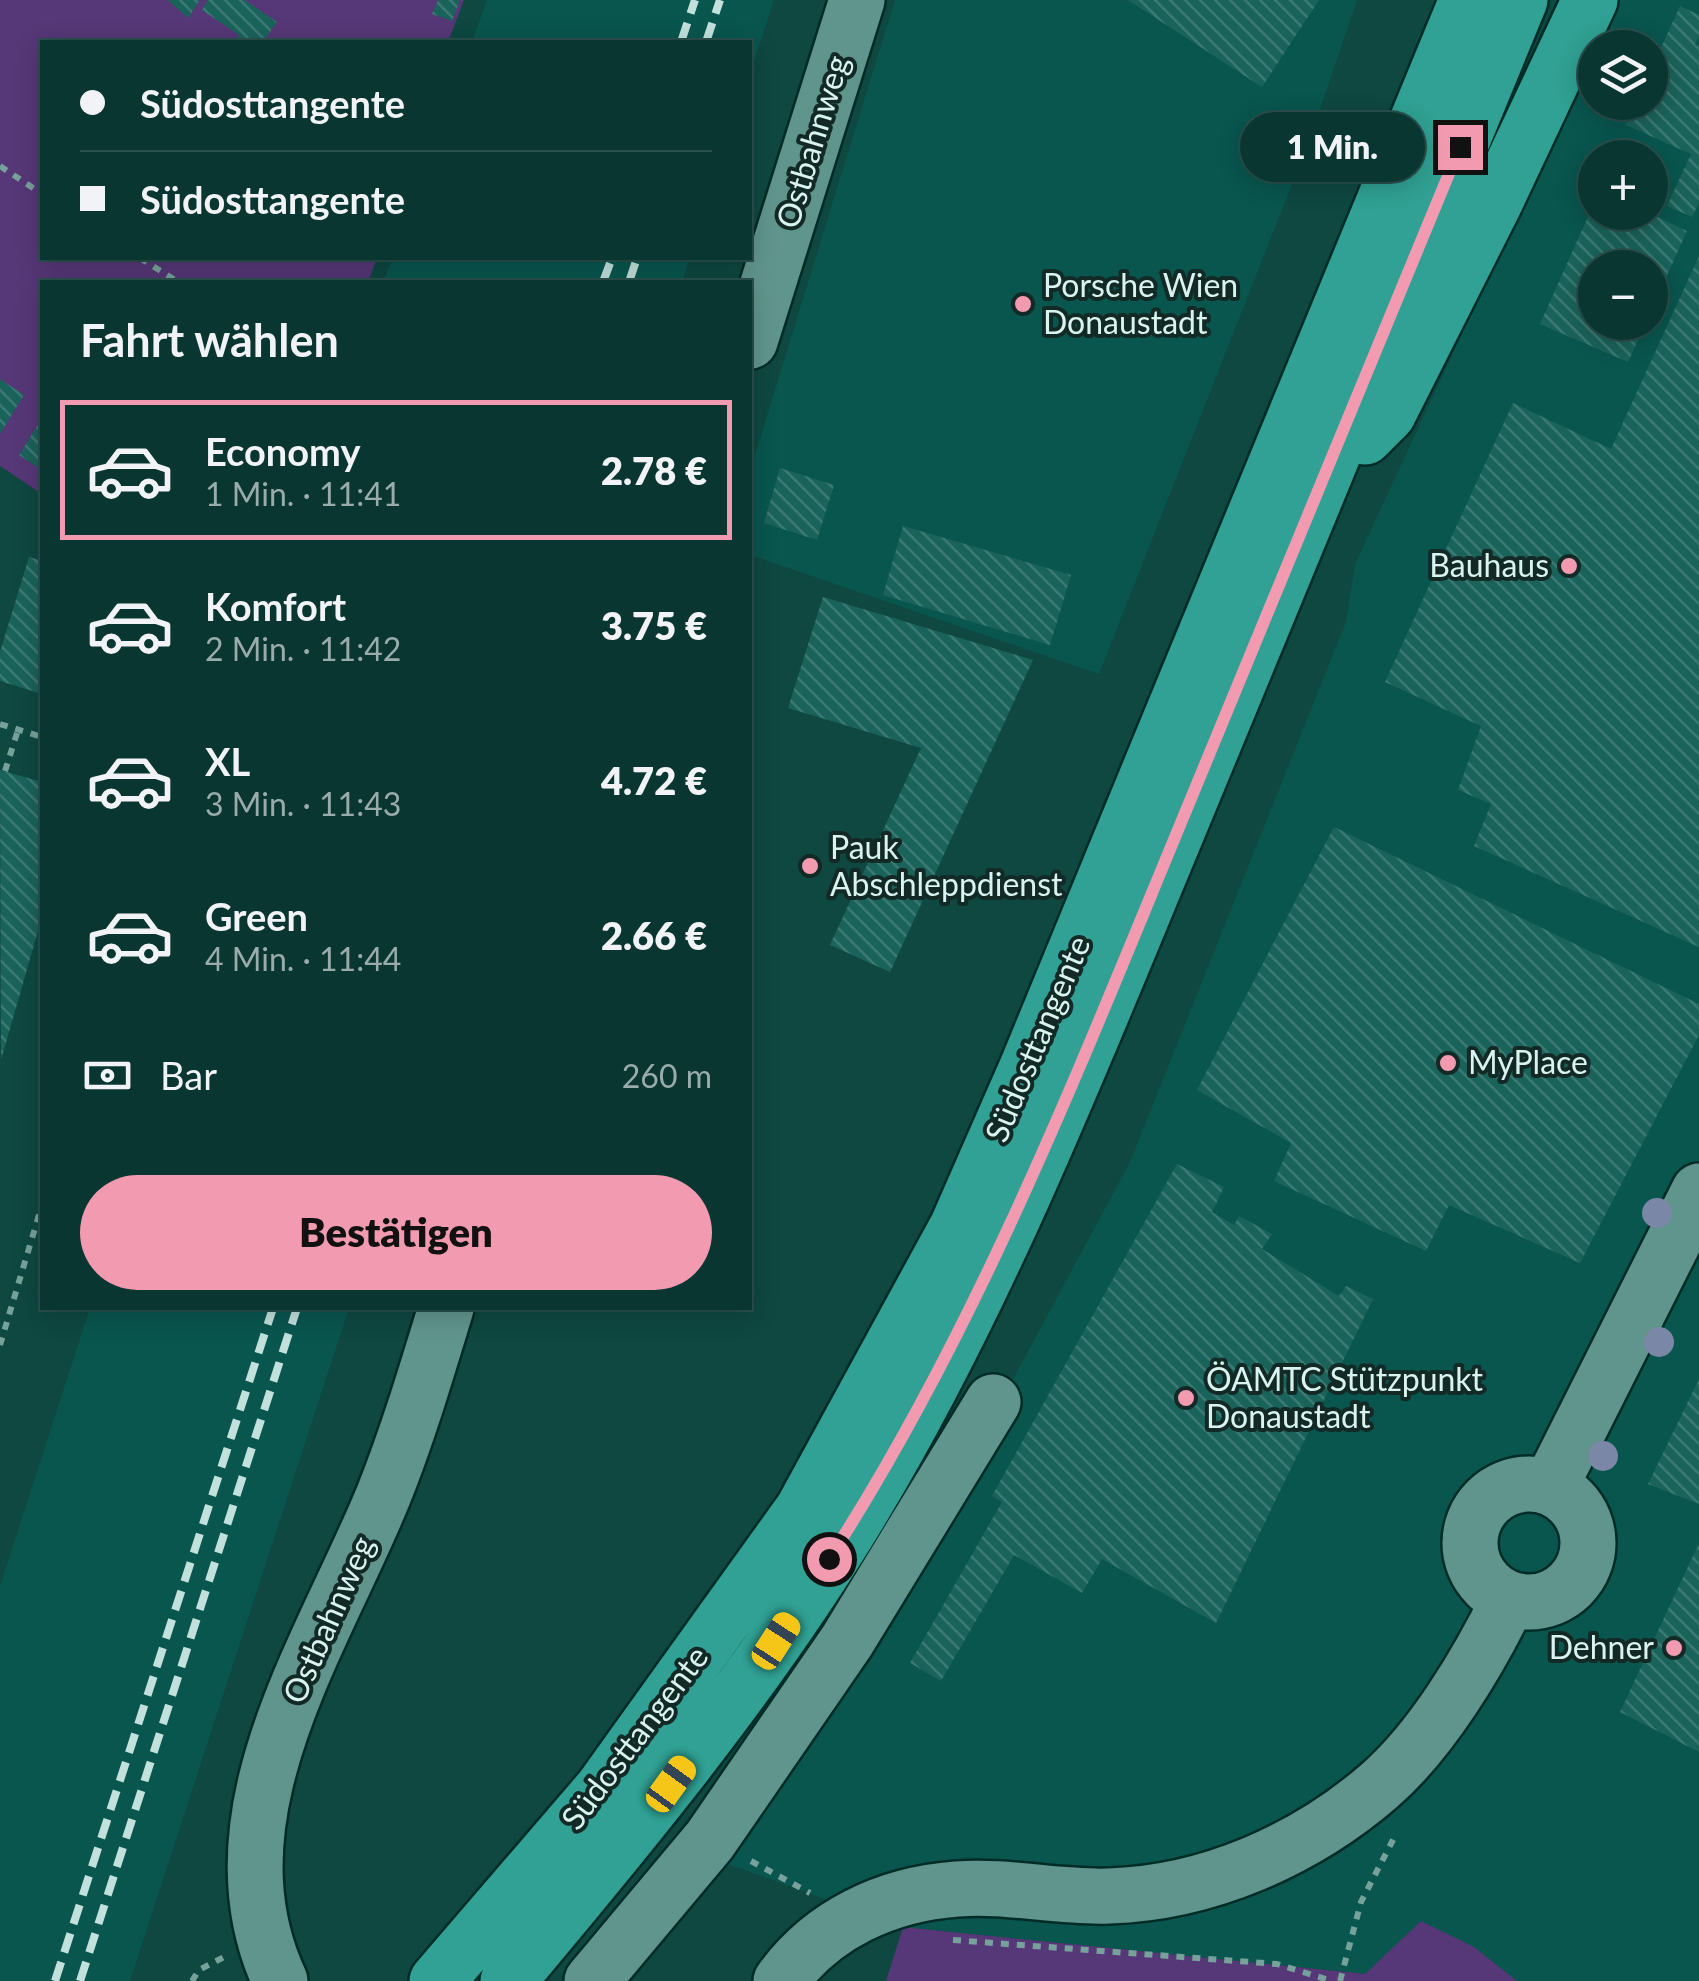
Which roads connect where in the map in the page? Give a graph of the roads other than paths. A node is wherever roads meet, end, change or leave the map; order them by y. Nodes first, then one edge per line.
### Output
1 (857, 0) edge
2 (1428, 0) edge
3 (1467, 0) edge
4 (1520, 0) edge
5 (1590, 0) edge
6 (1376, 221) junction
7 (752, 335) edge
8 (1324, 478) junction
9 (1699, 1191) edge
10 (445, 1310) edge
11 (993, 1402) dead end
12 (1550, 1488) junction
13 (1509, 1599) junction
14 (256, 1959) edge
15 (438, 1981) edge
16 (508, 1981) edge
17 (592, 1981) edge
18 (781, 1981) edge

1 - 7 street, Ostbahnweg
2 - 6 highway
3 - 6 highway, Südosttangente
4 - 8 highway, Südosttangente
5 - 8 highway
6 - 15 highway, Südosttangente
8 - 16 highway, Südosttangente
9 - 12 street
10 - 14 street, Ostbahnweg
11 - 17 street
12 - 13 street
12 - 13 street
13 - 18 street

